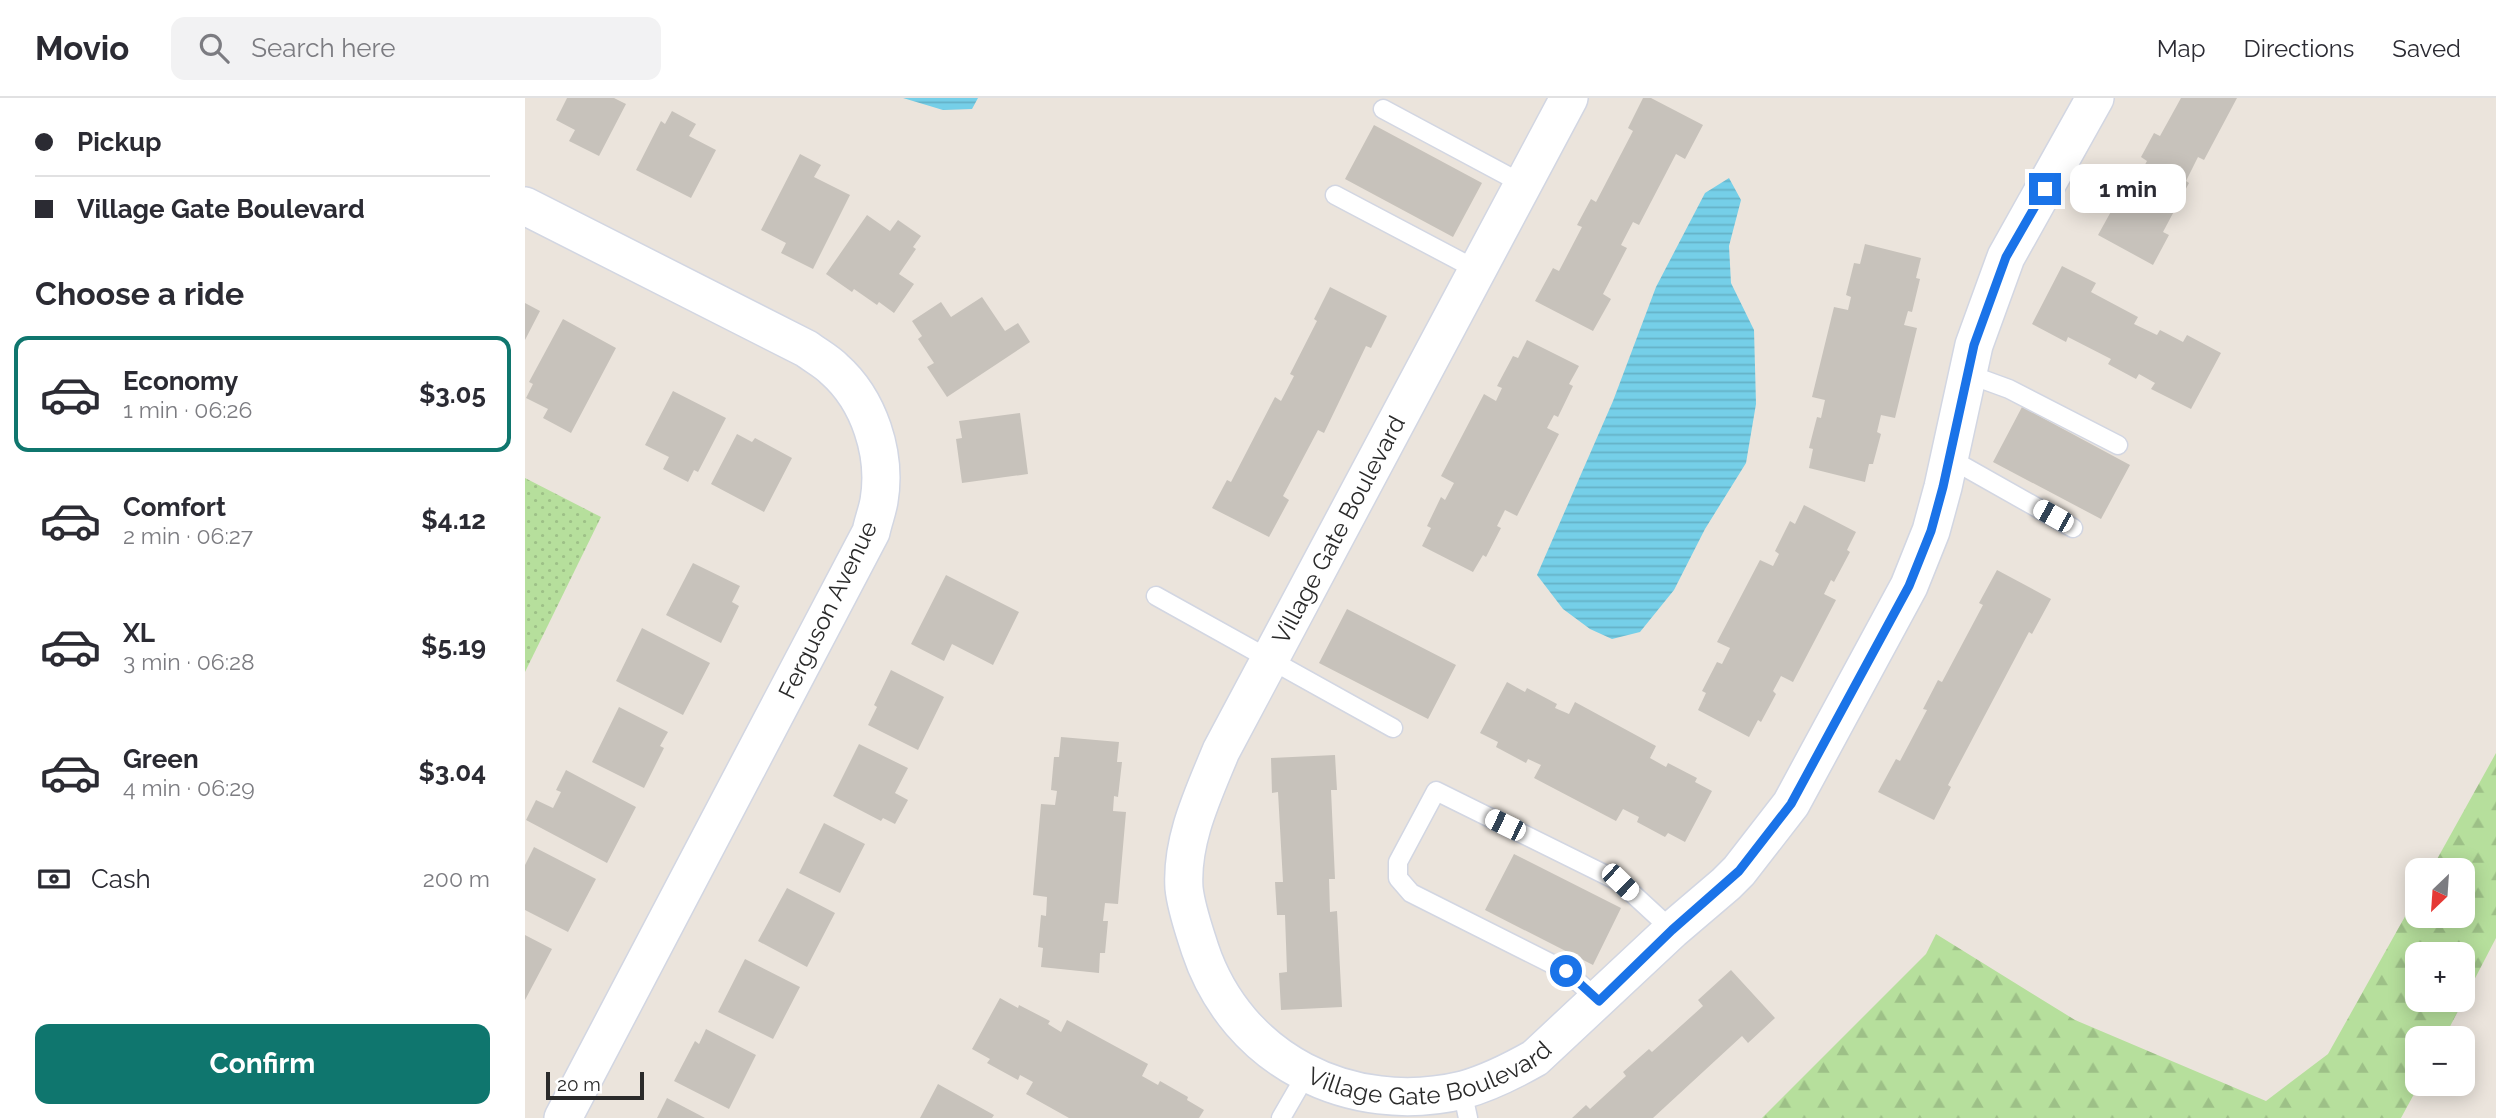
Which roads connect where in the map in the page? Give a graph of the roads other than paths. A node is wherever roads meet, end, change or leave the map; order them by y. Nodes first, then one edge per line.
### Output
1 (1569, 98) edge
2 (2095, 98) edge
3 (1383, 109) dead end
4 (1523, 184) junction
5 (1335, 195) dead end
6 (525, 206) edge
7 (1477, 270) junction
8 (1968, 374) junction
9 (2118, 445) dead end
10 (1949, 458) junction
11 (2073, 528) dead end
12 (1156, 596) dead end
13 (1270, 659) junction
14 (1393, 728) dead end
15 (1672, 930) junction
16 (1599, 1001) junction
17 (1307, 1073) junction
18 (1465, 1104) edge
19 (1384, 1107) edge
20 (563, 1118) edge
21 (1281, 1118) edge

1 - 4 street, Village Gate Boulevard
2 - 8 street, Village Gate Boulevard
3 - 4 lane
4 - 7 street, Village Gate Boulevard
5 - 7 lane
6 - 20 street, Ferguson Avenue
7 - 13 street, Village Gate Boulevard
8 - 9 lane
8 - 10 street, Village Gate Boulevard
10 - 11 lane
10 - 15 street, Village Gate Boulevard
12 - 13 lane
13 - 14 lane
13 - 17 street, Village Gate Boulevard
15 - 16 street, Village Gate Boulevard
15 - 16 lane
16 - 18 street, Village Gate Boulevard
17 - 19 street, Village Gate Boulevard
17 - 21 lane
18 - 19 street, Village Gate Boulevard

